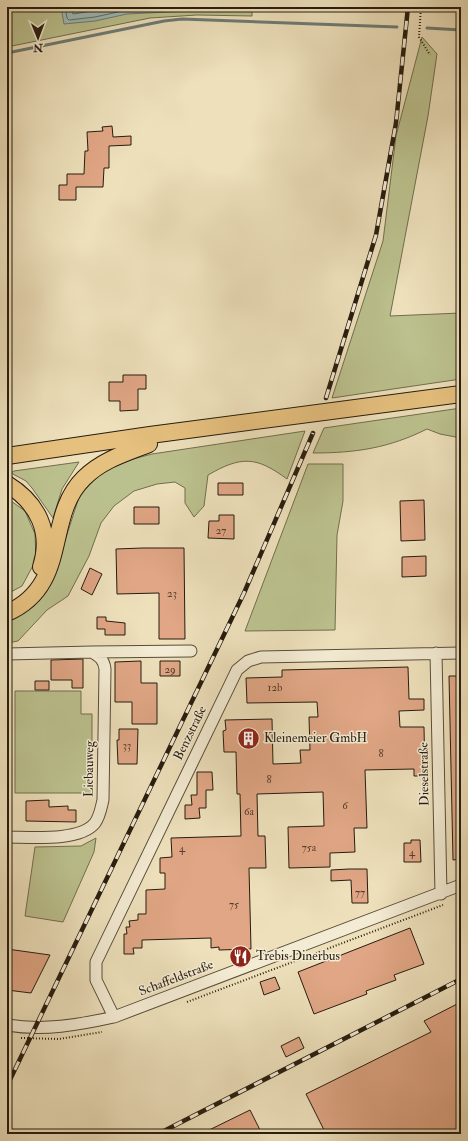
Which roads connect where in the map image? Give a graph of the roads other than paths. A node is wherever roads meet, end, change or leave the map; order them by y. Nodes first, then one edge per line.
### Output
1 (461, 394) edge
2 (284, 418) junction
3 (149, 444) junction
4 (7, 456) edge
5 (7, 464) edge
6 (7, 484) edge
7 (7, 605) edge
8 (7, 613) edge
9 (191, 651) dead end
10 (92, 652) junction
11 (436, 653) junction
12 (461, 653) edge
13 (7, 654) edge
14 (7, 837) edge
15 (461, 885) edge
16 (441, 894) junction
17 (114, 1017) junction
18 (7, 1025) edge

1 - 2 highway
2 - 3 highway
2 - 4 highway
3 - 5 highway
3 - 8 highway
6 - 7 highway
9 - 10 street
10 - 13 street
10 - 14 street, Liebauweg
11 - 12 street, Benzstraße
11 - 16 street, Dieselstraße
11 - 17 street, Benzstraße
15 - 16 street, Schaffeldstraße
16 - 17 street, Schaffeldstraße
17 - 18 street, Schaffeldstraße

